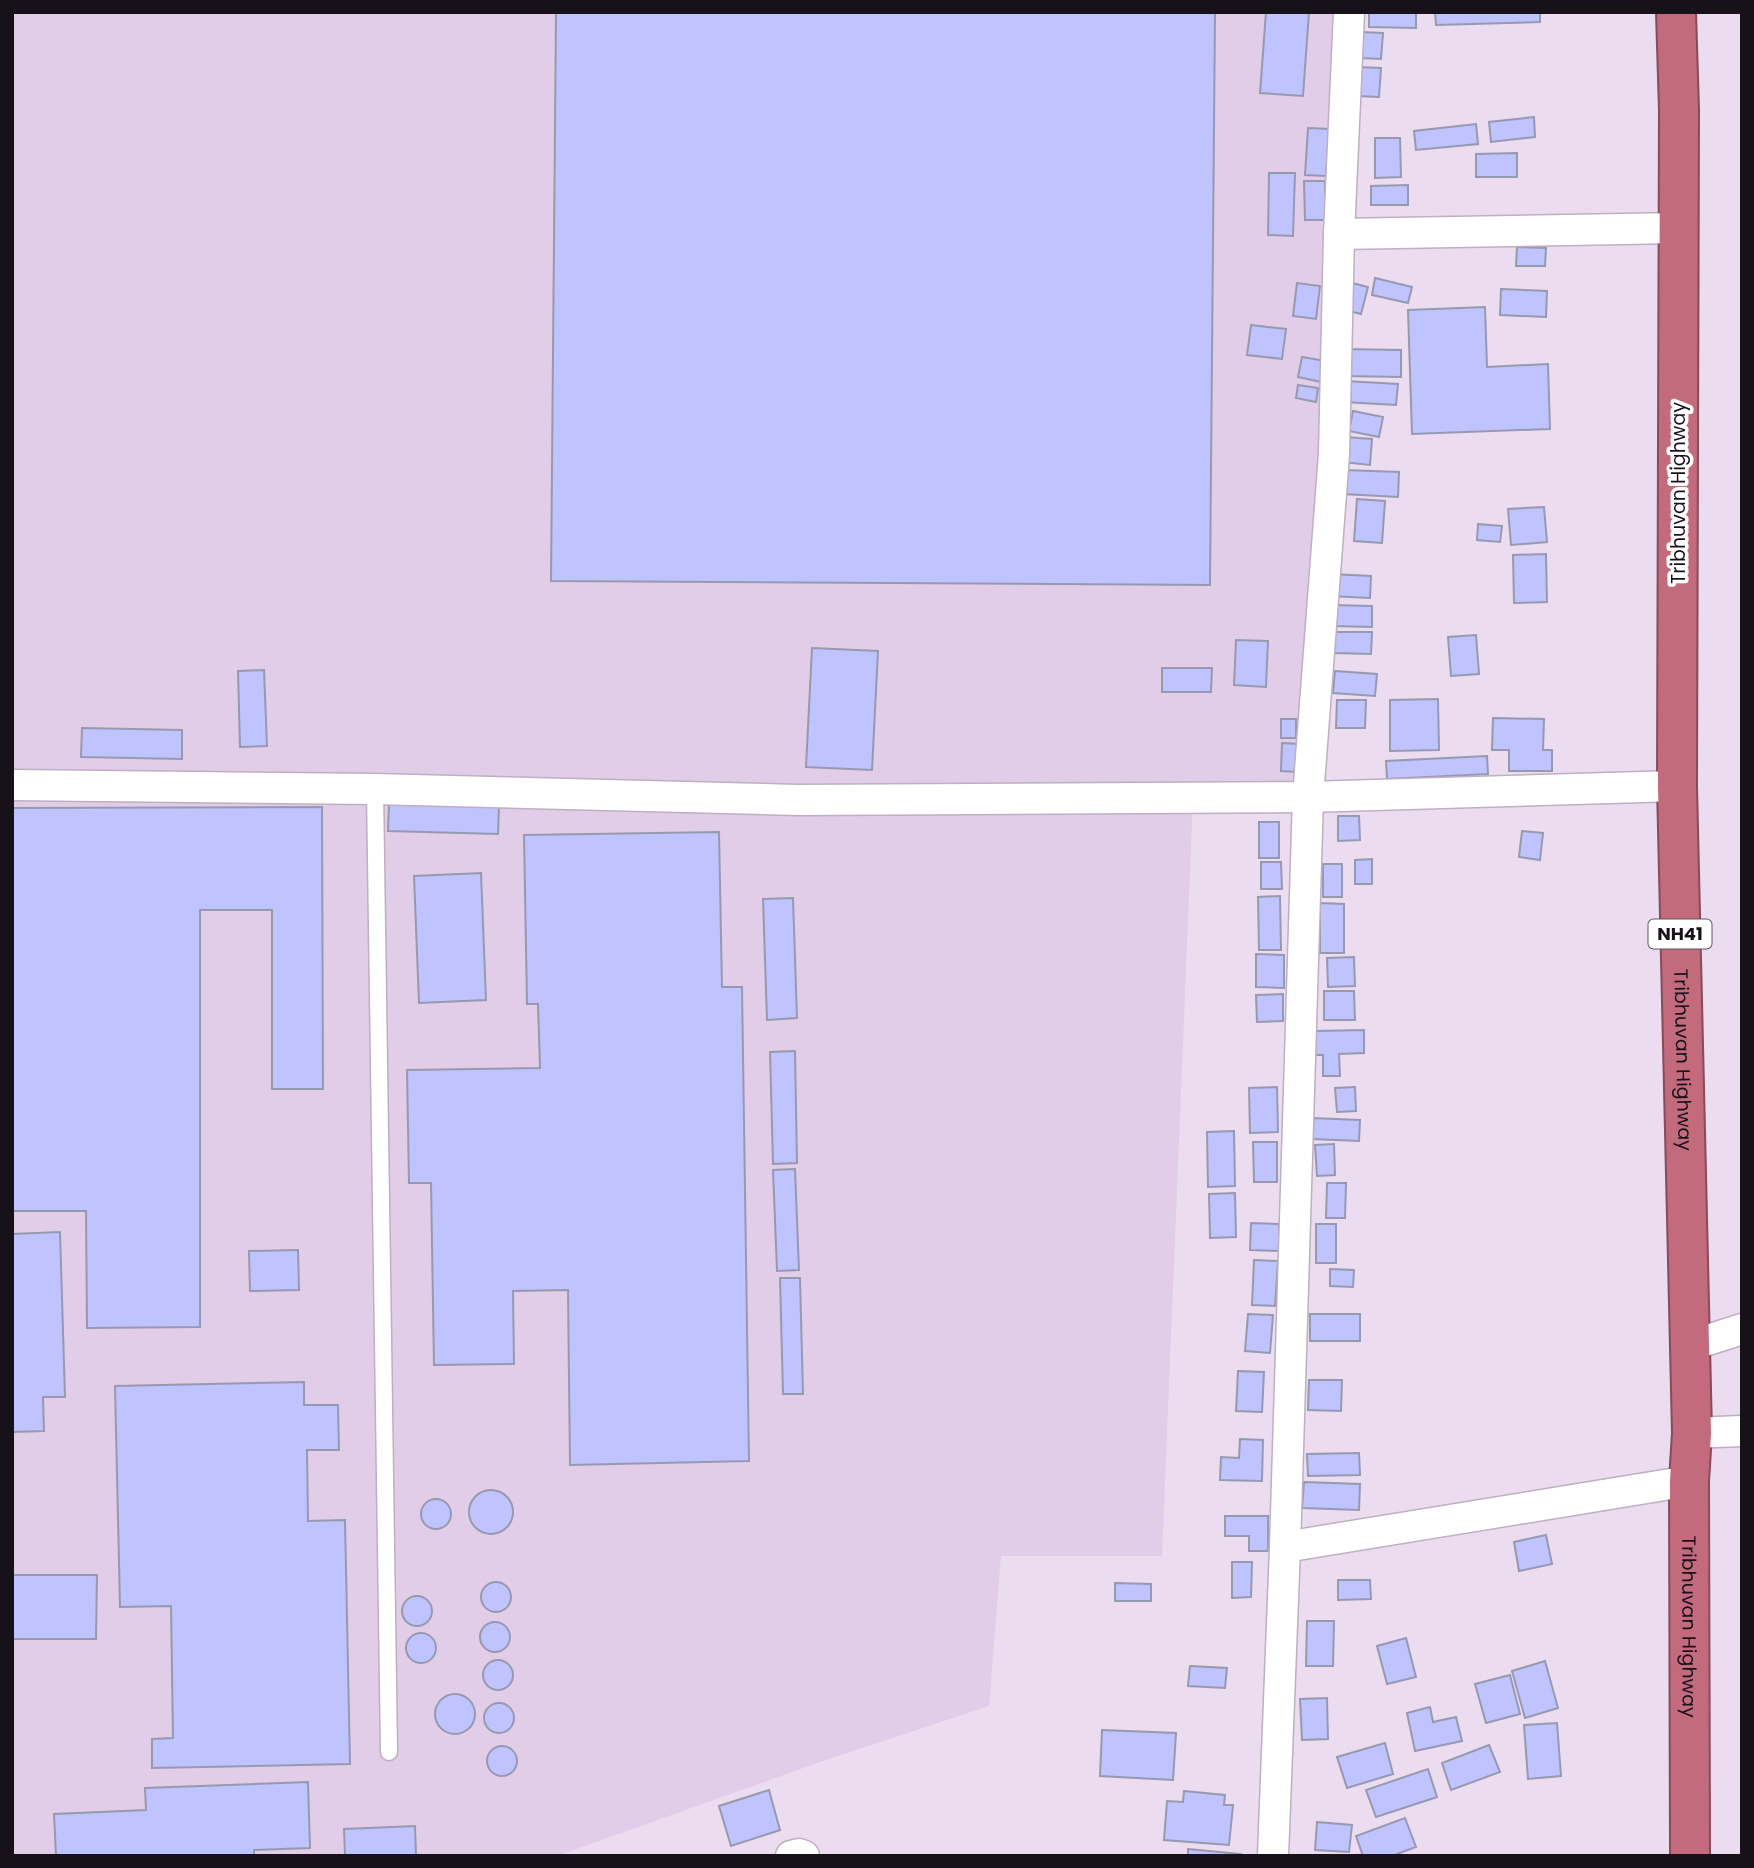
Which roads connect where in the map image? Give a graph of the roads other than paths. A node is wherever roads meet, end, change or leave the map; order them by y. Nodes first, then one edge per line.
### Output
1 (1349, 12) edge
2 (1676, 12) edge
3 (1679, 228) junction
4 (1339, 234) junction
5 (12, 785) edge
6 (1677, 786) junction
7 (375, 789) junction
8 (1308, 797) junction
9 (1742, 1329) edge
10 (1689, 1346) junction
11 (1742, 1431) edge
12 (1692, 1433) junction
13 (1689, 1481) junction
14 (1285, 1547) junction
15 (389, 1752) dead end
16 (791, 1856) edge
17 (804, 1856) edge
18 (1273, 1856) edge
19 (1690, 1856) edge

1 - 4 street
2 - 3 highway, Tribhuvan Highway / NH41
3 - 4 street
3 - 6 highway, Tribhuvan Highway / NH41
4 - 8 street
5 - 7 street
6 - 8 street
6 - 10 highway, Tribhuvan Highway / NH41
7 - 8 street
7 - 15 lane
8 - 14 street
9 - 10 street
10 - 12 highway, Tribhuvan Highway / NH41
11 - 12 street
12 - 13 highway, Tribhuvan Highway / NH41
13 - 14 street
13 - 19 highway, Tribhuvan Highway / NH41
14 - 18 street
16 - 17 street

